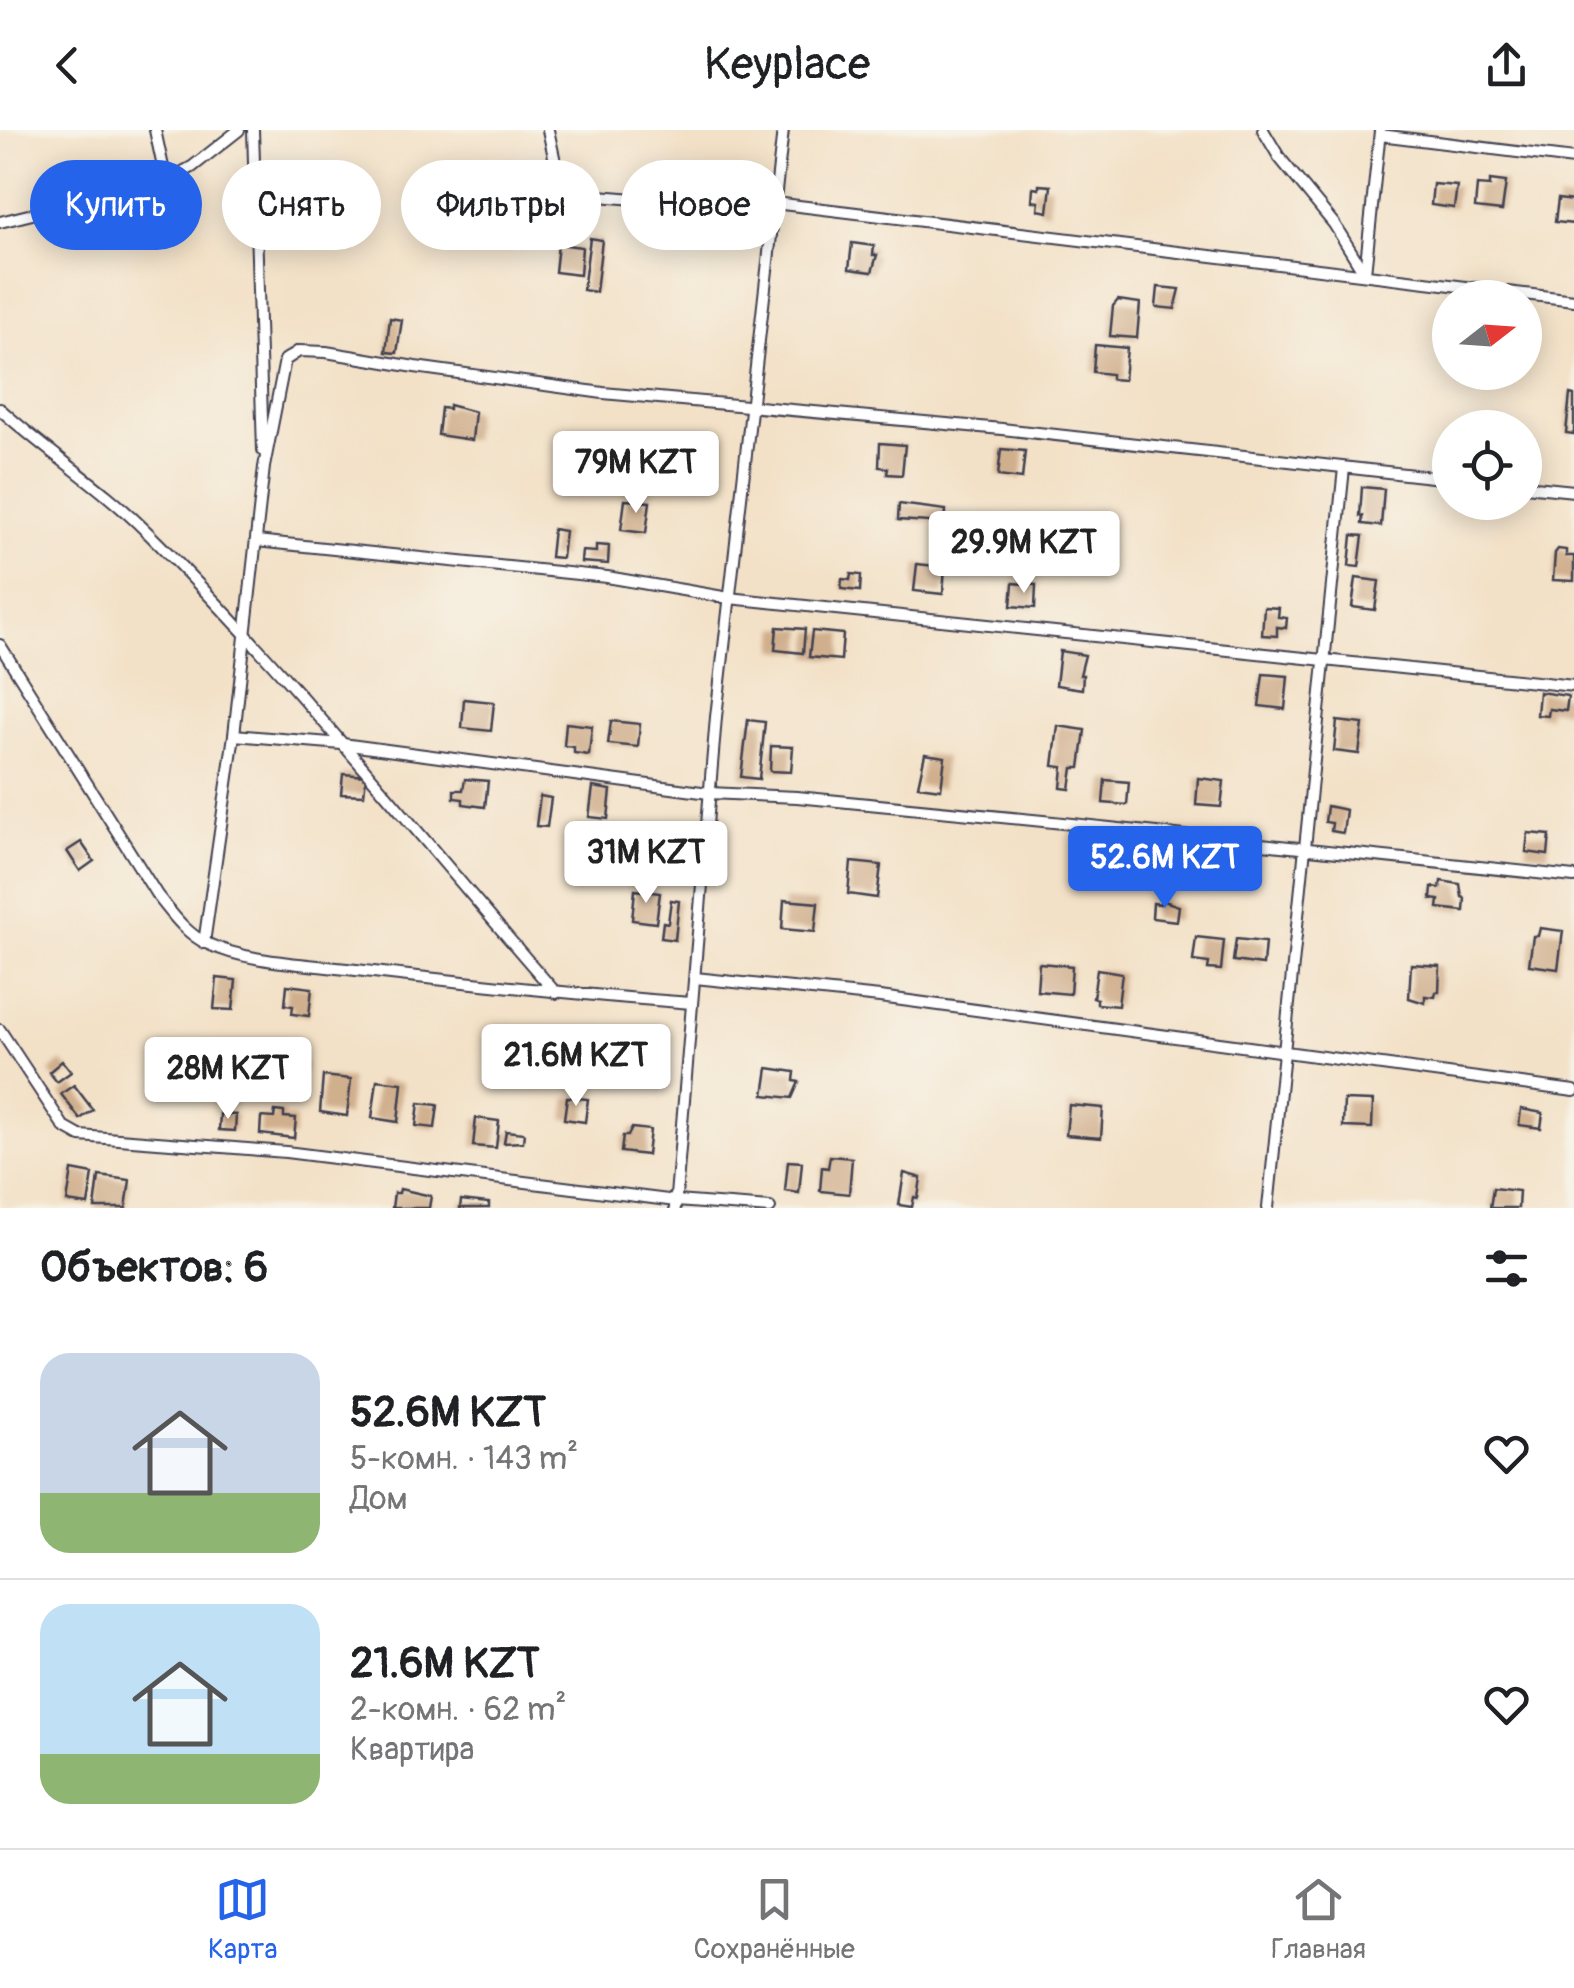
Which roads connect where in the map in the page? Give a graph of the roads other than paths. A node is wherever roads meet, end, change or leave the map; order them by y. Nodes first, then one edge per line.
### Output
1 (154, 130) edge
2 (239, 130) edge
3 (253, 130) edge
4 (548, 130) edge
5 (783, 130) edge
6 (1263, 130) edge
7 (1380, 132) edge
8 (1574, 159) edge
9 (161, 160) edge
10 (201, 160) edge
11 (779, 160) edge
12 (621, 198) edge
13 (786, 205) edge
14 (30, 215) edge
15 (0, 222) edge
16 (768, 250) edge
17 (1365, 274) junction
18 (1574, 300) edge
19 (750, 404) junction
20 (0, 409) edge
21 (264, 467) junction
22 (1344, 468) junction
23 (1432, 476) edge
24 (1542, 488) edge
25 (1574, 491) edge
26 (256, 541) junction
27 (730, 598) junction
28 (245, 635) junction
29 (0, 646) edge
30 (1326, 661) junction
31 (1574, 686) edge
32 (234, 735) junction
33 (342, 744) junction
34 (709, 793) junction
35 (1306, 849) junction
36 (1574, 877) edge
37 (204, 942) junction
38 (694, 978) junction
39 (556, 994) junction
40 (692, 1004) junction
41 (0, 1030) edge
42 (1284, 1052) junction
43 (1574, 1091) edge
44 (676, 1204) edge
45 (770, 1208) edge
46 (1268, 1208) edge

1 - 9 street
2 - 10 street
3 - 21 street
4 - 12 street
5 - 11 street
6 - 17 street
7 - 8 street
7 - 17 street
13 - 17 street
14 - 15 street
16 - 19 street
17 - 18 street
19 - 21 street
19 - 22 street
19 - 27 street
20 - 28 street
21 - 26 street
22 - 23 street
22 - 30 street
24 - 25 street
26 - 27 street
26 - 28 street
27 - 30 street
27 - 34 street
28 - 32 street
28 - 33 street
29 - 37 street
30 - 31 street
30 - 35 street
32 - 33 street
32 - 37 street
33 - 34 street
33 - 39 street
34 - 35 street
34 - 38 street
35 - 36 street
35 - 42 street
37 - 39 street
38 - 40 street
38 - 42 street
39 - 40 street
40 - 44 street
41 - 44 street
42 - 43 street
42 - 46 street
44 - 45 street

